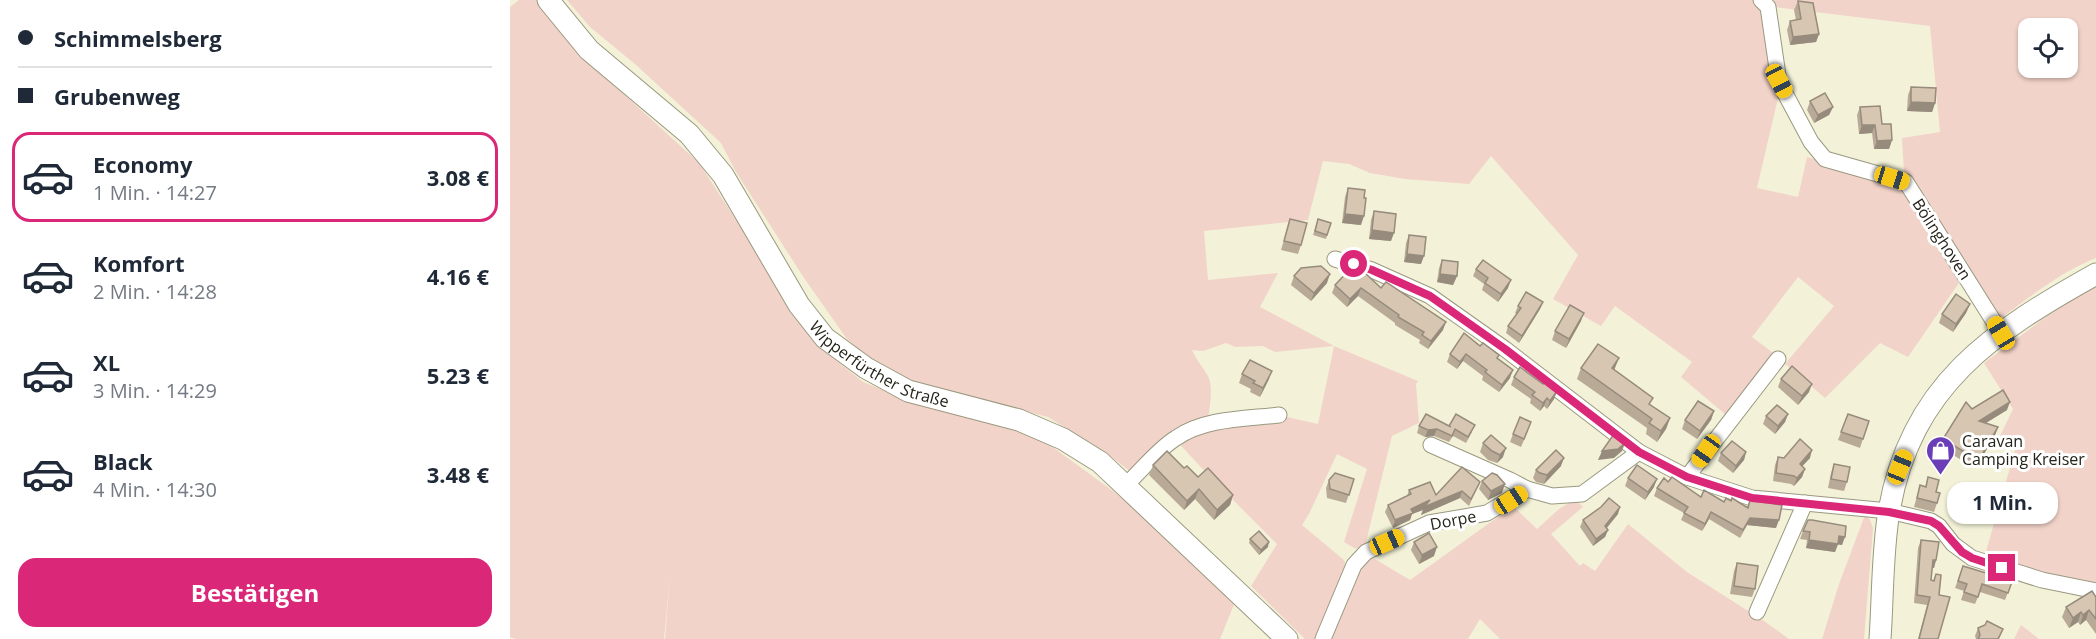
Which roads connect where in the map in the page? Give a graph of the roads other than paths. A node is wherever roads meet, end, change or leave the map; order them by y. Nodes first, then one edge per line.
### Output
1 (548, 0) edge
2 (1761, 0) edge
3 (1335, 259) dead end
4 (2096, 274) edge
5 (2001, 333) junction
6 (1778, 359) dead end
7 (1279, 415) dead end
8 (1431, 445) dead end
9 (1639, 452) junction
10 (1687, 477) junction
11 (1125, 485) junction
12 (1527, 489) junction
13 (1805, 503) junction
14 (1889, 512) junction
15 (2096, 591) edge
16 (1757, 612) dead end
17 (1287, 639) edge
18 (1323, 639) edge
19 (1880, 639) edge

1 - 11 main road, Wipperfürther Straße
2 - 5 street, Bölinghoven
3 - 9 street
4 - 5 main road
5 - 14 main road
6 - 10 street
7 - 11 street
8 - 12 street
9 - 10 street
9 - 12 street
10 - 13 street
11 - 17 main road, Wipperfürther Straße
12 - 18 street, Dorpe
13 - 14 street
13 - 16 street
14 - 15 street
14 - 19 main road

